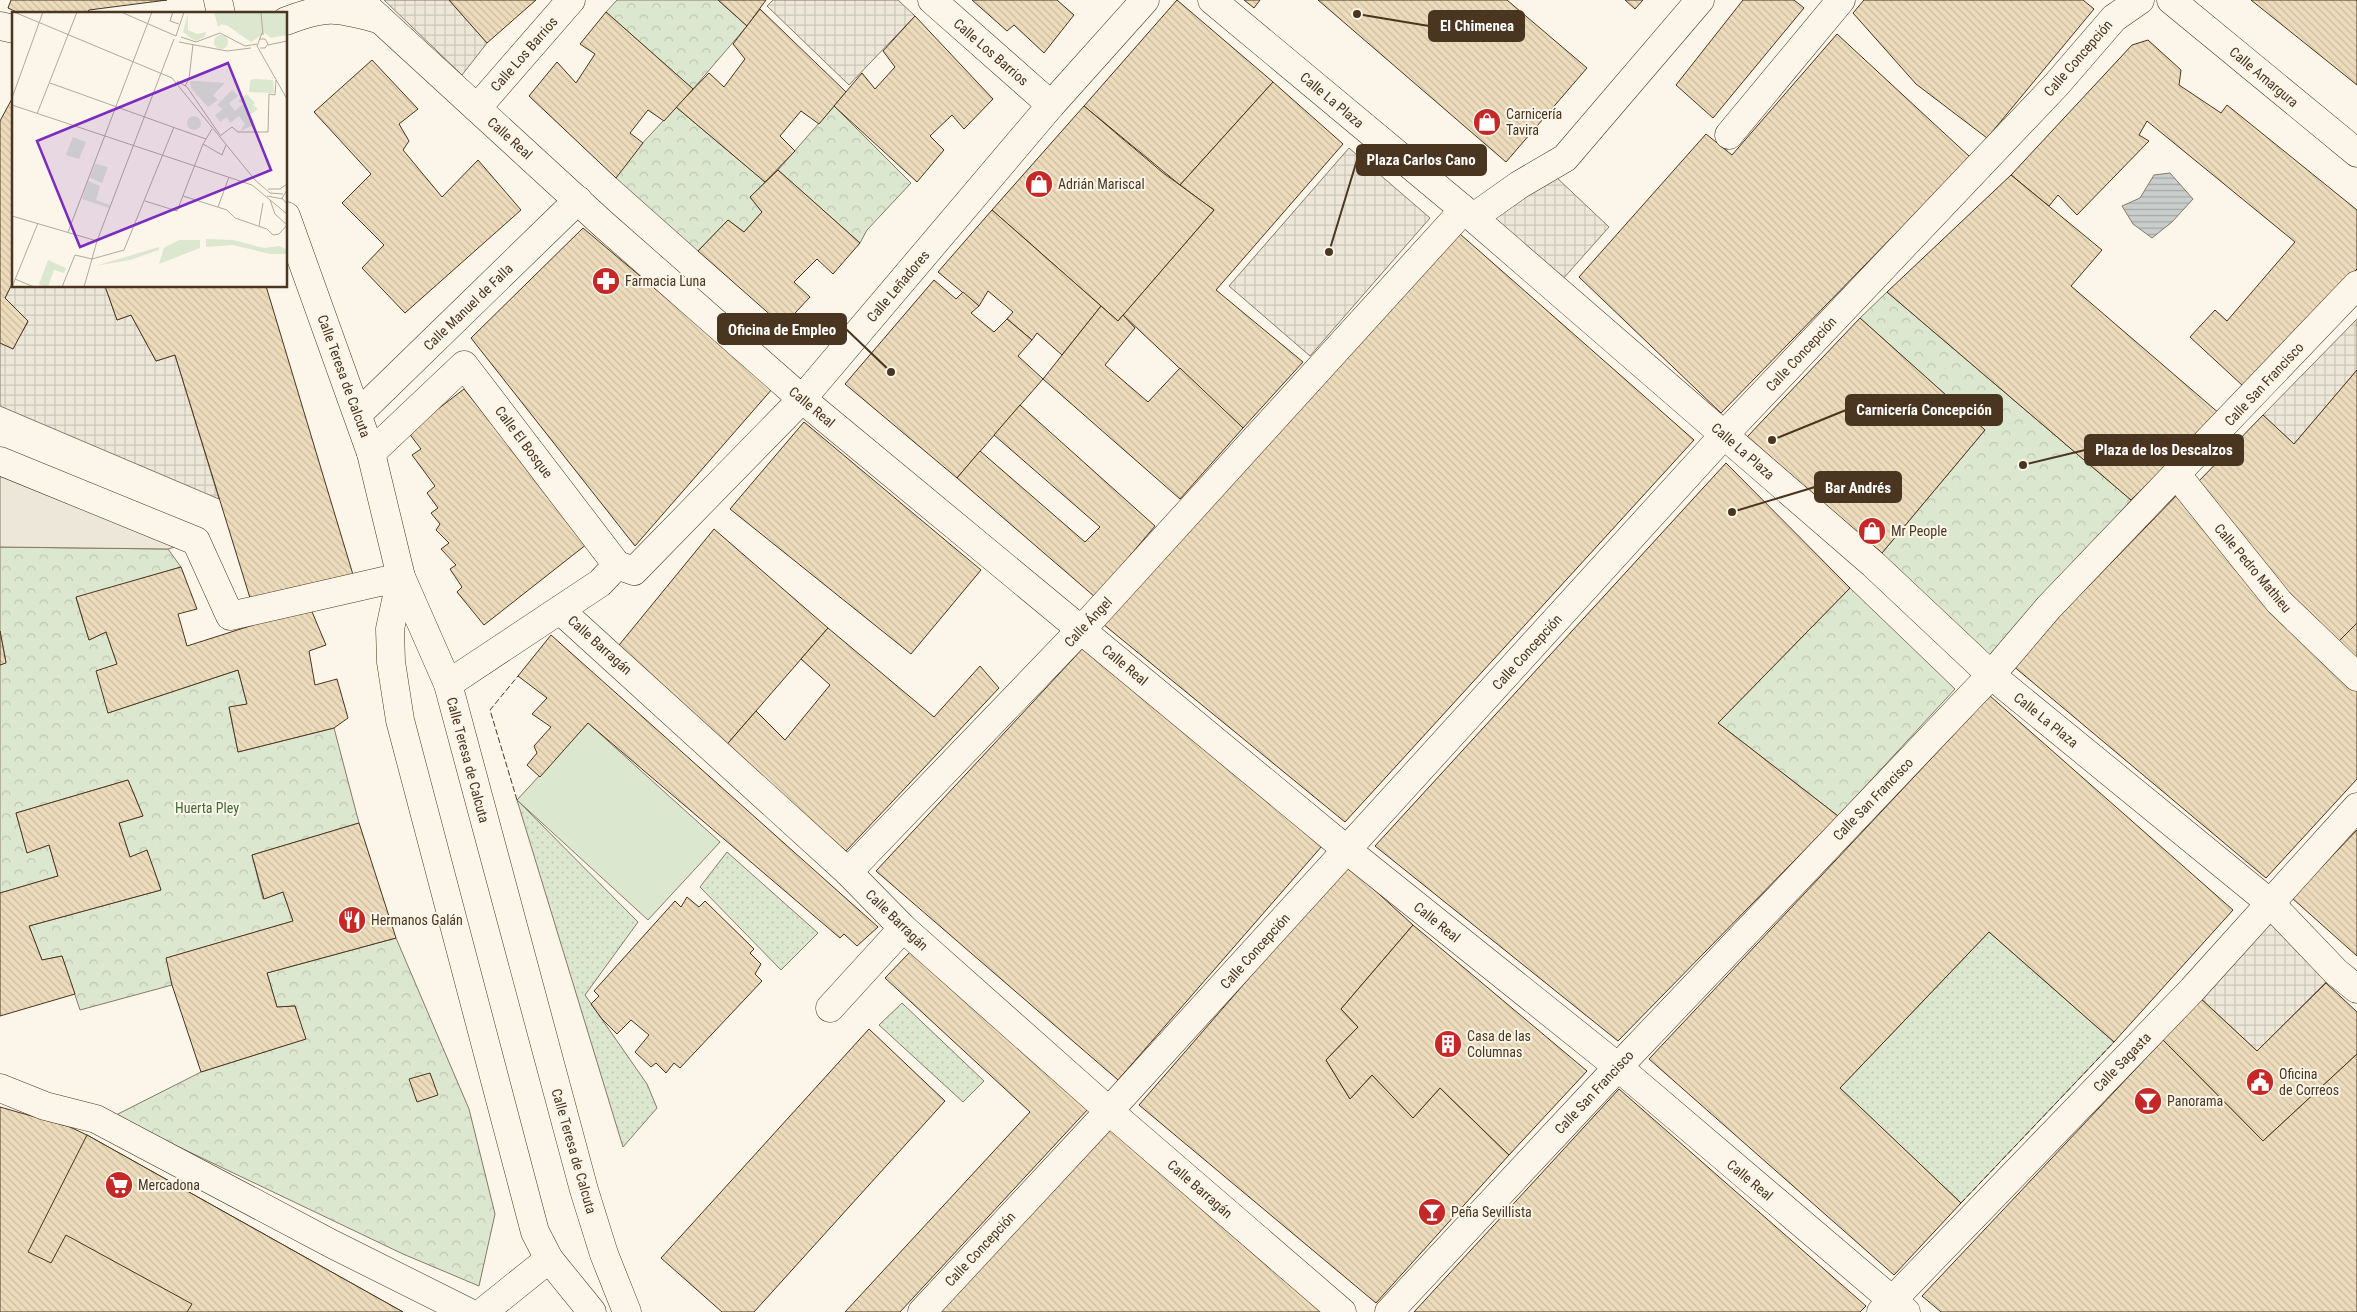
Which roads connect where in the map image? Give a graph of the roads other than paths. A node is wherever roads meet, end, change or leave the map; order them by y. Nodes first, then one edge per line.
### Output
1 (359, 0) edge
2 (571, 0) edge
3 (932, 0) edge
4 (1144, 0) edge
5 (1212, 0) edge
6 (1700, 0) edge
7 (2140, 0) edge
8 (2171, 0) edge
9 (1835, 2) edge
10 (379, 19) junction
11 (288, 20) edge
12 (1051, 104) junction
13 (477, 108) junction
14 (1729, 135) dead end
15 (2357, 153) edge
16 (578, 200) junction
17 (1469, 214) junction
18 (288, 222) edge
19 (2357, 285) edge
20 (440, 334) junction
21 (464, 364) junction
22 (802, 399) junction
23 (358, 414) junction
24 (1724, 435) junction
25 (371, 453) junction
26 (0, 461) edge
27 (2177, 475) junction
28 (617, 565) junction
29 (400, 577) junction
30 (560, 610) junction
31 (1080, 630) junction
32 (1992, 675) junction
33 (2357, 677) edge
34 (448, 684) junction
35 (2357, 807) edge
36 (1347, 850) junction
37 (848, 872) junction
38 (2270, 903) junction
39 (903, 928) junction
40 (2357, 989) edge
41 (830, 1008) dead end
42 (1618, 1067) junction
43 (0, 1088) edge
44 (1109, 1110) junction
45 (549, 1259) junction
46 (1893, 1308) edge
47 (468, 1312) edge
48 (483, 1312) edge
49 (592, 1312) edge
50 (627, 1312) edge
51 (922, 1312) edge
52 (1342, 1312) edge
53 (1389, 1312) edge

1 - 10 street, Calle Real
2 - 13 street, Calle Los Barrios
3 - 12 street, Calle Los Barrios
4 - 12 street, Calle Leñadores
5 - 17 street, Calle La Plaza
6 - 17 street, Calle Ángel
7 - 24 street, Calle Concepción
8 - 15 street, Calle Amargura
9 - 14 street
10 - 11 street
10 - 13 street, Calle Real
12 - 22 street, Calle Leñadores
13 - 16 street, Calle Real
16 - 20 street, Calle Manuel de Falla
16 - 22 street, Calle Real
17 - 24 street, Calle La Plaza
17 - 31 street, Calle Ángel
18 - 23 street, Calle Teresa de Calcuta
19 - 27 street, Calle San Francisco
20 - 21 street, Calle El Bosque
20 - 23 street, Calle Manuel de Falla
21 - 25 street
21 - 28 street, Calle El Bosque
22 - 28 street, Calle Leñadores
22 - 31 street, Calle Real
23 - 25 street, Calle Teresa de Calcuta
24 - 32 street, Calle La Plaza
24 - 36 street, Calle Concepción
25 - 29 street, Calle Teresa de Calcuta
26 - 29 street
27 - 32 street, Calle San Francisco
27 - 33 street, Calle Pedro Mathieu
28 - 30 street
29 - 34 street, Calle Teresa de Calcuta
29 - 45 street
30 - 34 street, Calle Barragán
30 - 37 street, Calle Barragán
31 - 36 street, Calle Real
31 - 37 street, Calle Ángel
32 - 38 street, Calle La Plaza
32 - 42 street, Calle San Francisco
34 - 50 street, Calle Teresa de Calcuta
35 - 38 street, Calle Sagasta
36 - 42 street, Calle Real
36 - 44 street, Calle Concepción
37 - 39 street, Calle Barragán
38 - 40 street, Calle La Plaza
38 - 46 street, Calle Sagasta
39 - 41 street
39 - 44 street, Calle Barragán
42 - 46 street, Calle Real
42 - 53 street, Calle San Francisco
43 - 47 street
44 - 51 street, Calle Concepción
44 - 52 street, Calle Barragán
45 - 48 street
45 - 49 street

